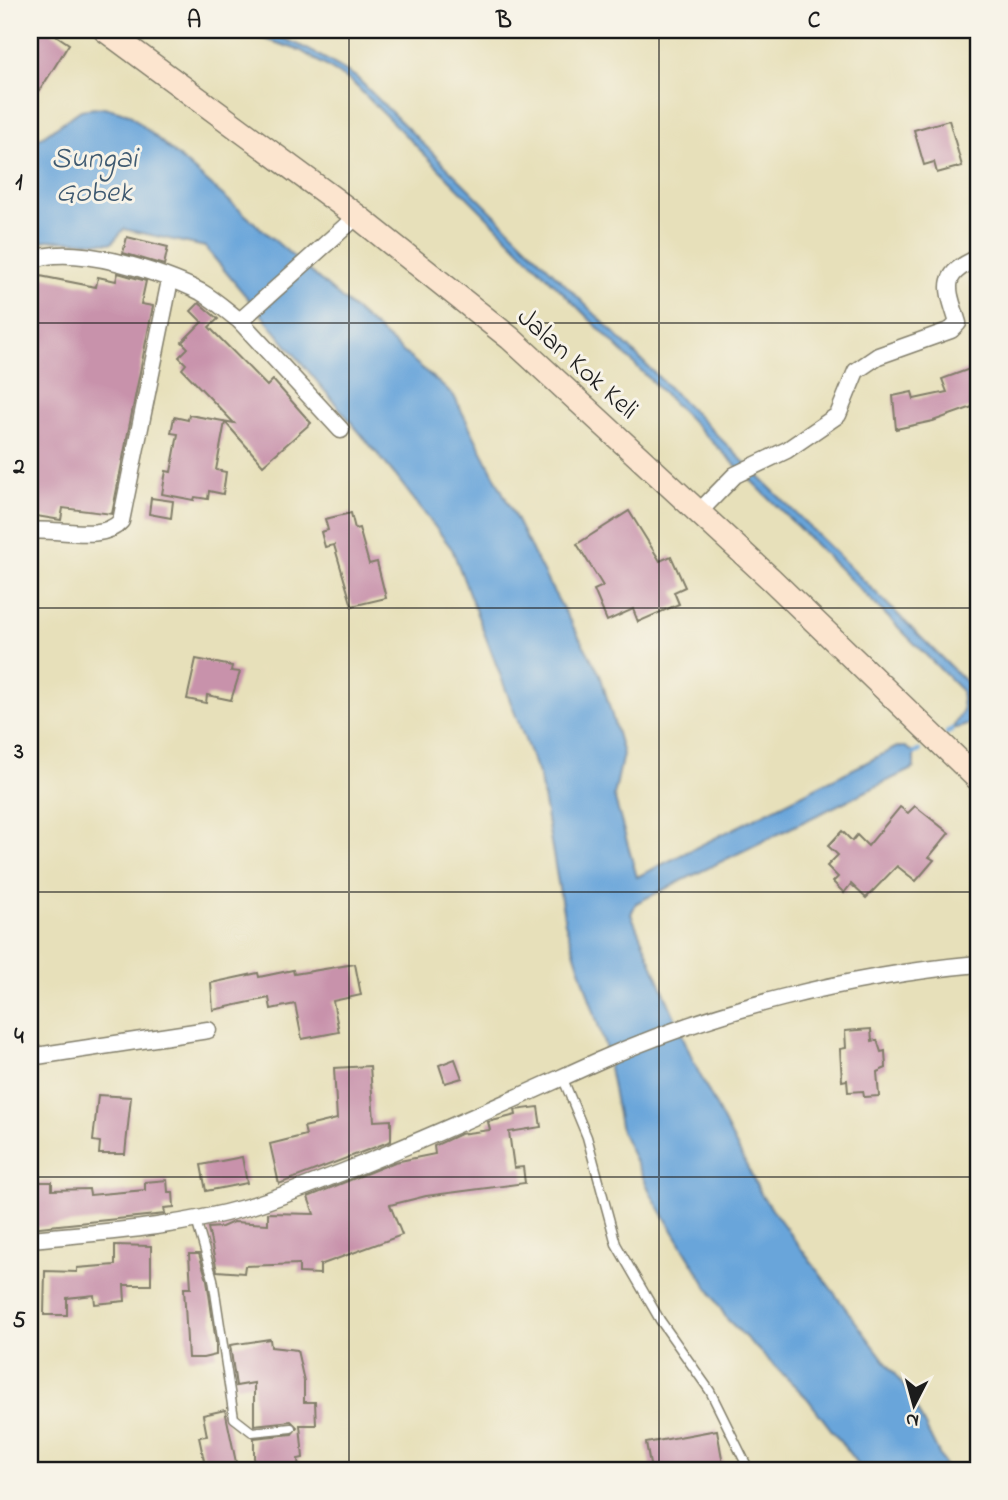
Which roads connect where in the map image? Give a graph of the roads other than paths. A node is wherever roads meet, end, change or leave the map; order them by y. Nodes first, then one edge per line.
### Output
1 (105, 30) edge
2 (357, 216) junction
3 (978, 258) edge
4 (30, 261) edge
5 (170, 280) junction
6 (240, 321) junction
7 (341, 430) dead end
8 (697, 514) junction
9 (30, 531) edge
10 (978, 779) edge
11 (978, 964) edge
12 (208, 1030) dead end
13 (30, 1057) edge
14 (563, 1079) junction
15 (197, 1220) junction
16 (30, 1239) edge
17 (291, 1428) dead end
18 (749, 1470) edge

1 - 2 street, Jalan Kok Keli
2 - 6 street
2 - 8 street, Jalan Kok Keli
3 - 8 street
4 - 5 street
5 - 6 street
5 - 9 street
6 - 7 street
8 - 10 street, Jalan Kok Keli
11 - 14 street
12 - 13 street
14 - 15 street
14 - 18 lane
15 - 16 street
15 - 17 lane

